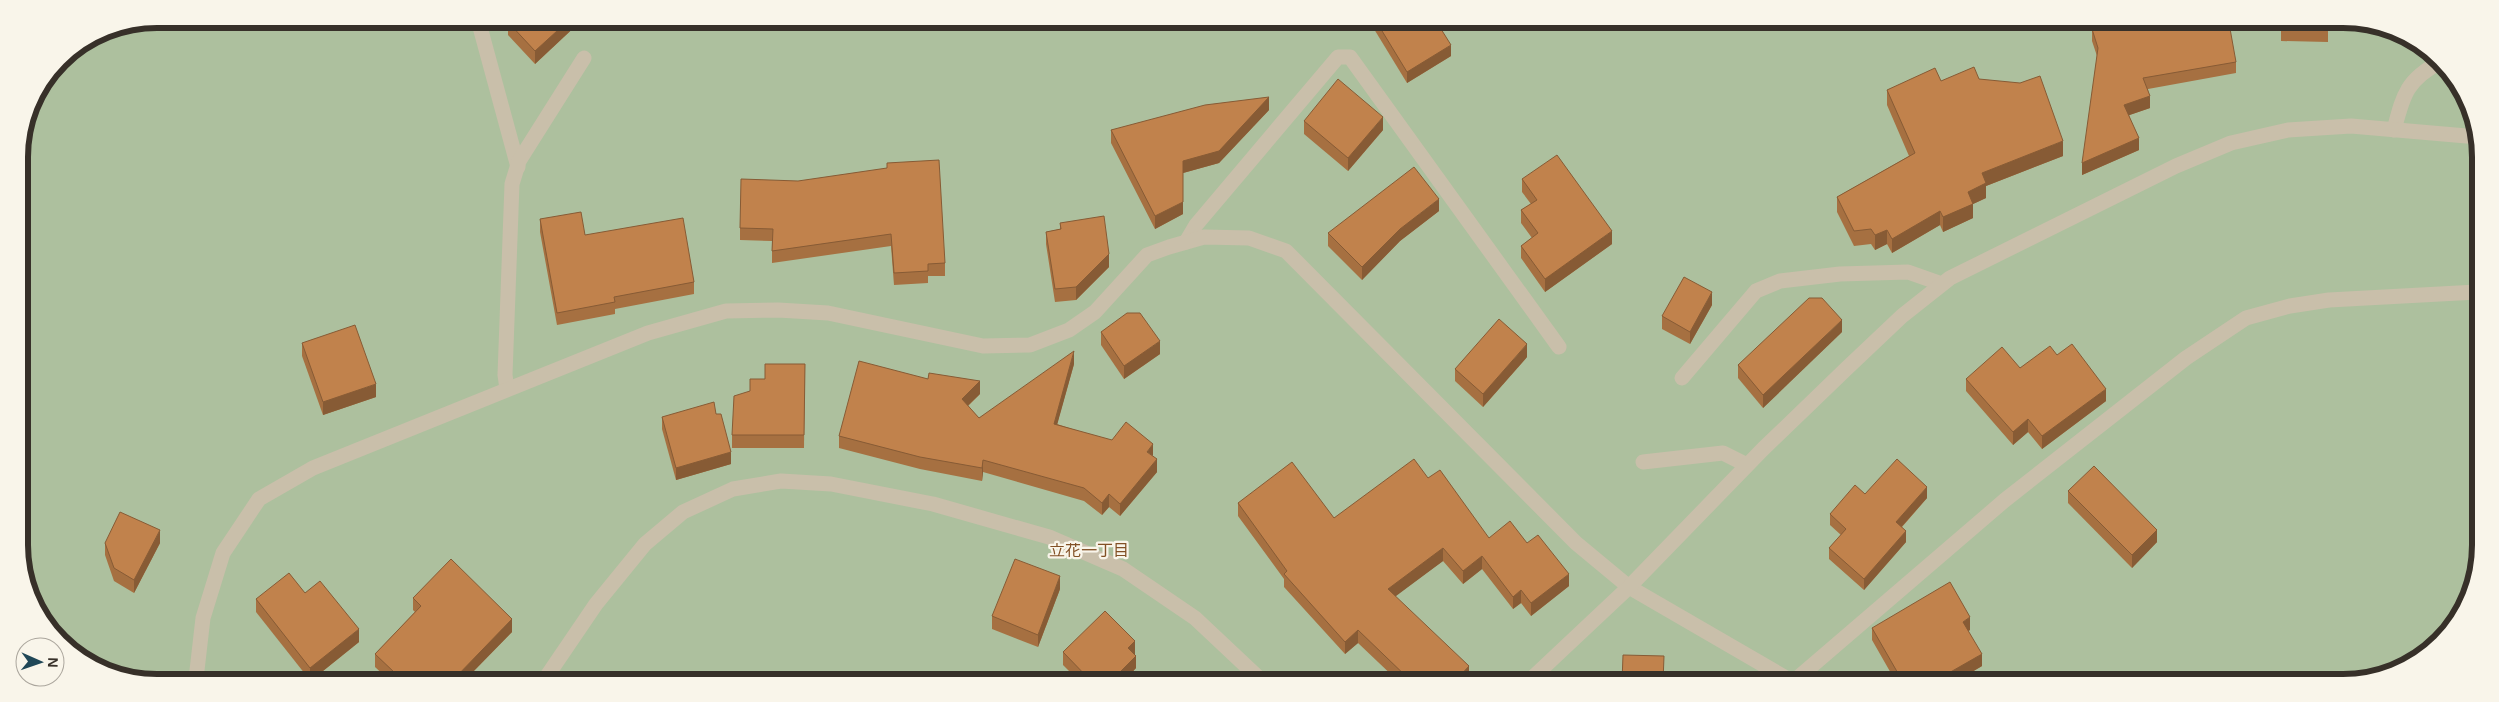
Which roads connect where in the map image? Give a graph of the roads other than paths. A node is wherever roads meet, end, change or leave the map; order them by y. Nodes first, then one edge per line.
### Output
1 (480, 28) edge
2 (584, 58) dead end
3 (2434, 67) edge
4 (2394, 130) junction
5 (2470, 137) edge
6 (518, 167) junction
7 (1186, 242) junction
8 (1942, 284) junction
9 (2472, 292) edge
10 (1559, 347) dead end
11 (1682, 378) dead end
12 (507, 389) junction
13 (1643, 462) dead end
14 (1748, 465) junction
15 (1628, 587) junction
16 (196, 674) edge
17 (549, 674) edge
18 (1255, 674) edge
19 (1536, 674) edge
20 (1779, 674) edge
21 (1802, 674) edge

1 - 6 street
2 - 6 street
3 - 4 street
4 - 5 street
4 - 8 street
6 - 12 street
7 - 10 street
7 - 12 street
7 - 15 street
8 - 11 street
8 - 14 street
9 - 21 street
12 - 16 street
13 - 14 street
14 - 15 street
15 - 19 street
15 - 20 street
17 - 18 street

